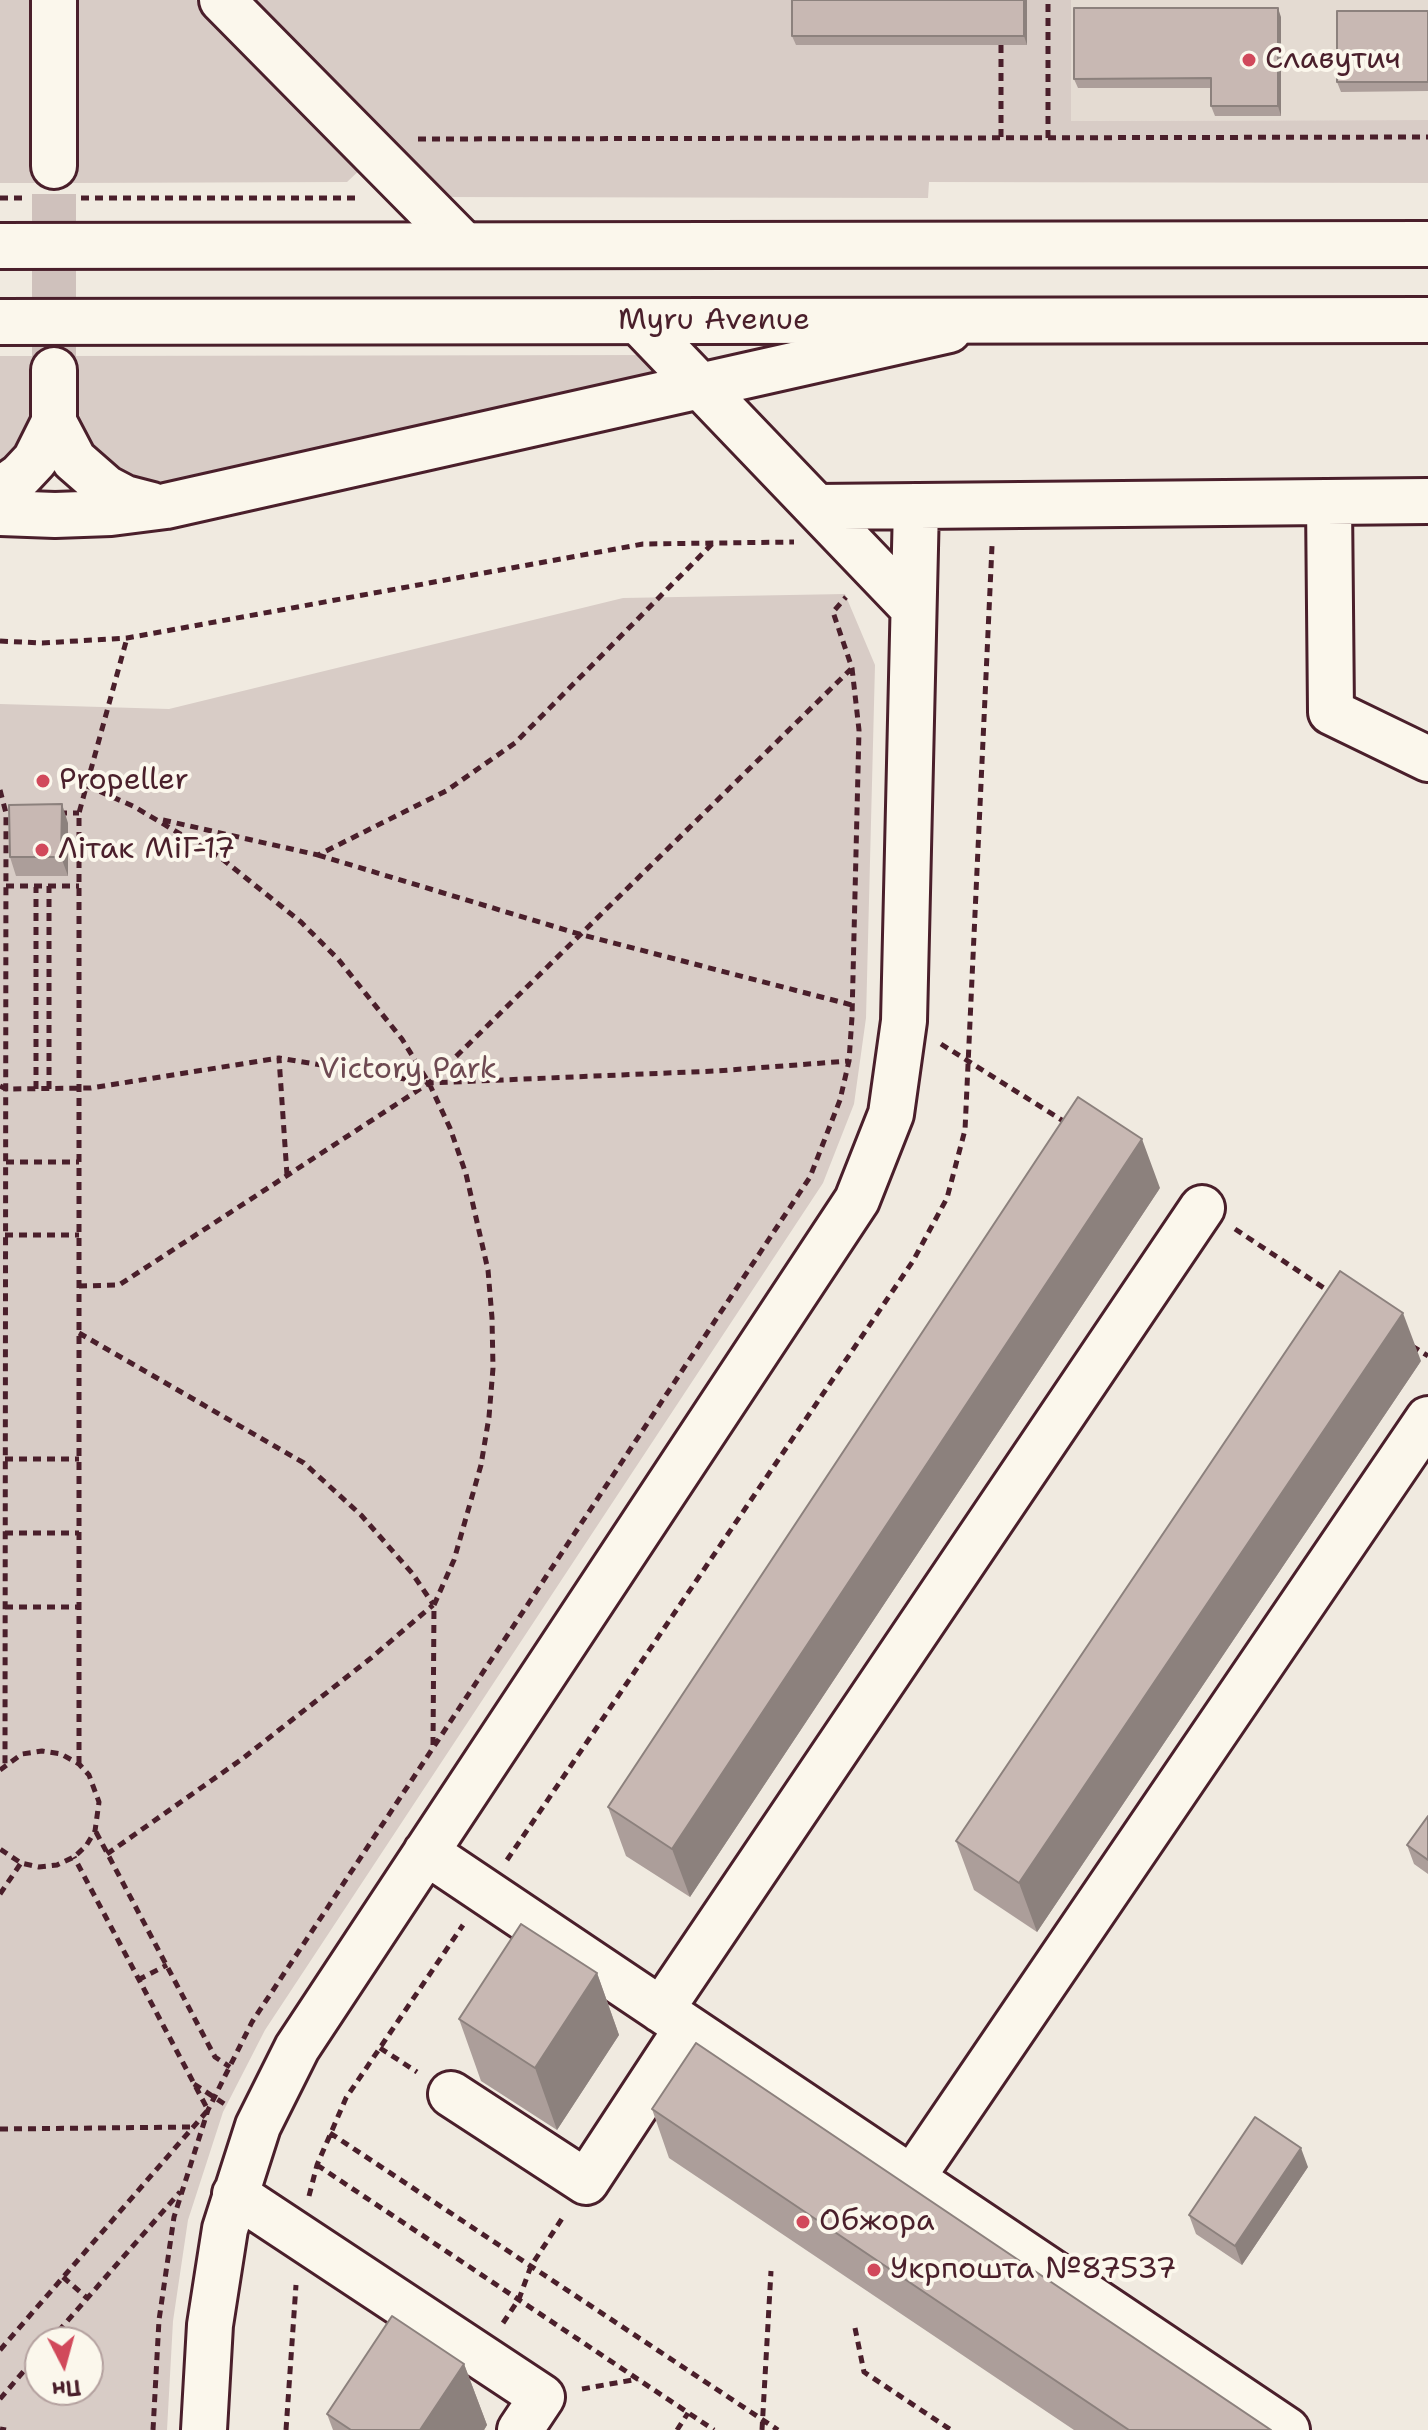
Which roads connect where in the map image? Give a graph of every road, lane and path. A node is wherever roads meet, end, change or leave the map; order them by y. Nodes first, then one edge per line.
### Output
1 (54, 0) edge
2 (222, 0) edge
3 (1048, 0) edge
4 (1001, 45) edge
5 (1428, 137) edge
6 (1001, 138) junction
7 (1048, 138) junction
8 (416, 139) dead end
9 (54, 188) junction
10 (0, 198) edge
11 (356, 198) dead end
12 (1428, 244) edge
13 (464, 245) junction
14 (0, 246) edge
15 (1428, 320) edge
16 (990, 321) junction
17 (0, 322) edge
18 (639, 322) junction
19 (54, 370) tunnel mouth
20 (700, 386) junction
21 (54, 422) junction
22 (0, 490) edge
23 (1428, 501) edge
24 (1329, 502) junction
25 (166, 506) junction
26 (916, 506) junction
27 (817, 507) junction
28 (0, 513) edge
29 (713, 543) junction
30 (861, 554) junction
31 (913, 608) junction
32 (127, 638) junction
33 (0, 641) edge
34 (852, 668) junction
35 (1428, 759) edge
36 (87, 786) junction
37 (0, 792) edge
38 (6, 813) junction
39 (21, 813) edge
40 (50, 813) edge
41 (79, 813) junction
42 (154, 818) junction
43 (318, 855) junction
44 (6, 886) junction
45 (49, 886) junction
46 (79, 886) junction
47 (36, 887) junction
48 (579, 934) junction
49 (852, 1005) junction
50 (279, 1058) junction
51 (849, 1061) junction
52 (429, 1083) junction
53 (3, 1087) edge
54 (36, 1089) junction
55 (49, 1089) junction
56 (79, 1089) junction
57 (6, 1162) junction
58 (79, 1162) junction
59 (287, 1176) junction
60 (1202, 1208) dead end
61 (5, 1235) junction
62 (79, 1235) junction
63 (79, 1286) junction
64 (79, 1333) junction
65 (0, 1388) edge
66 (2, 1397) edge
67 (1428, 1419) edge
68 (5, 1459) junction
69 (79, 1459) junction
70 (5, 1533) junction
71 (79, 1533) junction
72 (434, 1605) junction
73 (5, 1607) junction
74 (79, 1607) junction
75 (433, 1748) junction
76 (79, 1764) junction
77 (2, 1767) edge
78 (95, 1831) junction
79 (0, 1849) edge
80 (426, 1852) junction
81 (107, 1854) junction
82 (74, 1857) junction
83 (21, 1863) junction
84 (0, 1894) edge
85 (167, 1965) junction
86 (138, 1980) junction
87 (674, 2019) junction
88 (230, 2067) junction
89 (193, 2083) junction
90 (451, 2094) dead end
91 (215, 2097) junction
92 (346, 2098) dead end
93 (227, 2106) dead end
94 (208, 2110) junction
95 (194, 2127) junction
96 (0, 2129) edge
97 (330, 2133) junction
98 (912, 2178) junction
99 (586, 2182) junction
100 (183, 2188) junction
101 (235, 2194) junction
102 (531, 2266) junction
103 (771, 2271) dead end
104 (63, 2277) junction
105 (296, 2281) dead end
106 (87, 2298) junction
107 (519, 2299) junction
108 (420, 2317) junction
109 (63, 2326) edge
110 (855, 2328) dead end
111 (0, 2350) edge
112 (395, 2354) edge
113 (24, 2371) edge
114 (638, 2379) junction
115 (0, 2399) edge
116 (688, 2413) junction
117 (531, 2414) edge
118 (763, 2420) junction
119 (153, 2430) edge
120 (204, 2430) edge
121 (286, 2430) edge
122 (677, 2430) edge
123 (714, 2430) edge
124 (762, 2430) edge
125 (778, 2430) edge
126 (951, 2430) edge
127 (1287, 2430) edge

1 - 9 main road
2 - 13 main road
3 - 7 path
4 - 6 path
5 - 7 path
6 - 7 path
6 - 8 path
9 - 10 path
9 - 11 path
12 - 13 main road
13 - 14 main road
15 - 16 main road, Myru Avenue
16 - 18 main road, Myru Avenue
16 - 20 main road
17 - 18 main road, Myru Avenue
18 - 20 main road
19 - 21 main road
20 - 25 main road
20 - 27 main road
21 - 22 main road
21 - 25 main road
23 - 24 main road
24 - 26 main road
24 - 35 main road
25 - 28 main road
26 - 27 main road
26 - 31 main road
27 - 30 main road
29 - 30 path
29 - 32 path
29 - 43 path
30 - 31 main road
30 - 34 path
31 - 80 main road
32 - 33 path
32 - 36 path
34 - 48 path
34 - 49 path
36 - 41 path
36 - 42 path
37 - 38 path
38 - 39 path
38 - 44 path
40 - 41 path
41 - 46 path
42 - 43 path
42 - 52 path
43 - 48 path
44 - 47 path
44 - 53 path
45 - 46 path
45 - 47 path
45 - 55 path
46 - 56 path
47 - 54 path
48 - 49 path
48 - 52 path
49 - 51 path
50 - 52 path
50 - 56 path
50 - 59 path
51 - 52 path
51 - 75 path
52 - 59 path
52 - 72 path
53 - 54 path
53 - 57 path
54 - 55 path
55 - 56 path
56 - 58 path
57 - 58 path
57 - 61 path
58 - 62 path
59 - 63 path
60 - 87 main road
61 - 62 path
61 - 66 path
62 - 63 path
63 - 64 path
64 - 69 path
64 - 72 path
65 - 66 path
66 - 68 path
67 - 98 main road
68 - 69 path
68 - 70 path
69 - 71 path
70 - 71 path
70 - 73 path
71 - 74 path
72 - 75 path
72 - 81 path
73 - 74 path
73 - 77 path
74 - 76 path
75 - 88 path
76 - 77 path
76 - 78 path
78 - 81 path
78 - 82 path
79 - 83 path
80 - 87 main road
80 - 101 main road
81 - 85 path
82 - 83 path
82 - 86 path
83 - 84 path
85 - 86 path
85 - 88 path
86 - 89 path
87 - 98 main road
87 - 99 main road
88 - 91 path
89 - 91 path
89 - 94 path
90 - 99 main road
91 - 93 path
91 - 94 path
92 - 97 path
94 - 95 path
94 - 100 path
95 - 96 path
95 - 104 path
97 - 102 path
97 - 107 path
98 - 127 main road
99 - 102 path
100 - 106 path
100 - 119 path
101 - 108 main road
101 - 120 main road
102 - 107 path
102 - 118 path
103 - 118 path
104 - 106 path
104 - 111 path
105 - 121 path
106 - 109 path
107 - 114 path
108 - 112 main road
108 - 117 main road
110 - 126 path
113 - 115 path
114 - 116 path
114 - 117 path
116 - 122 path
116 - 123 path
118 - 124 path
118 - 125 path

